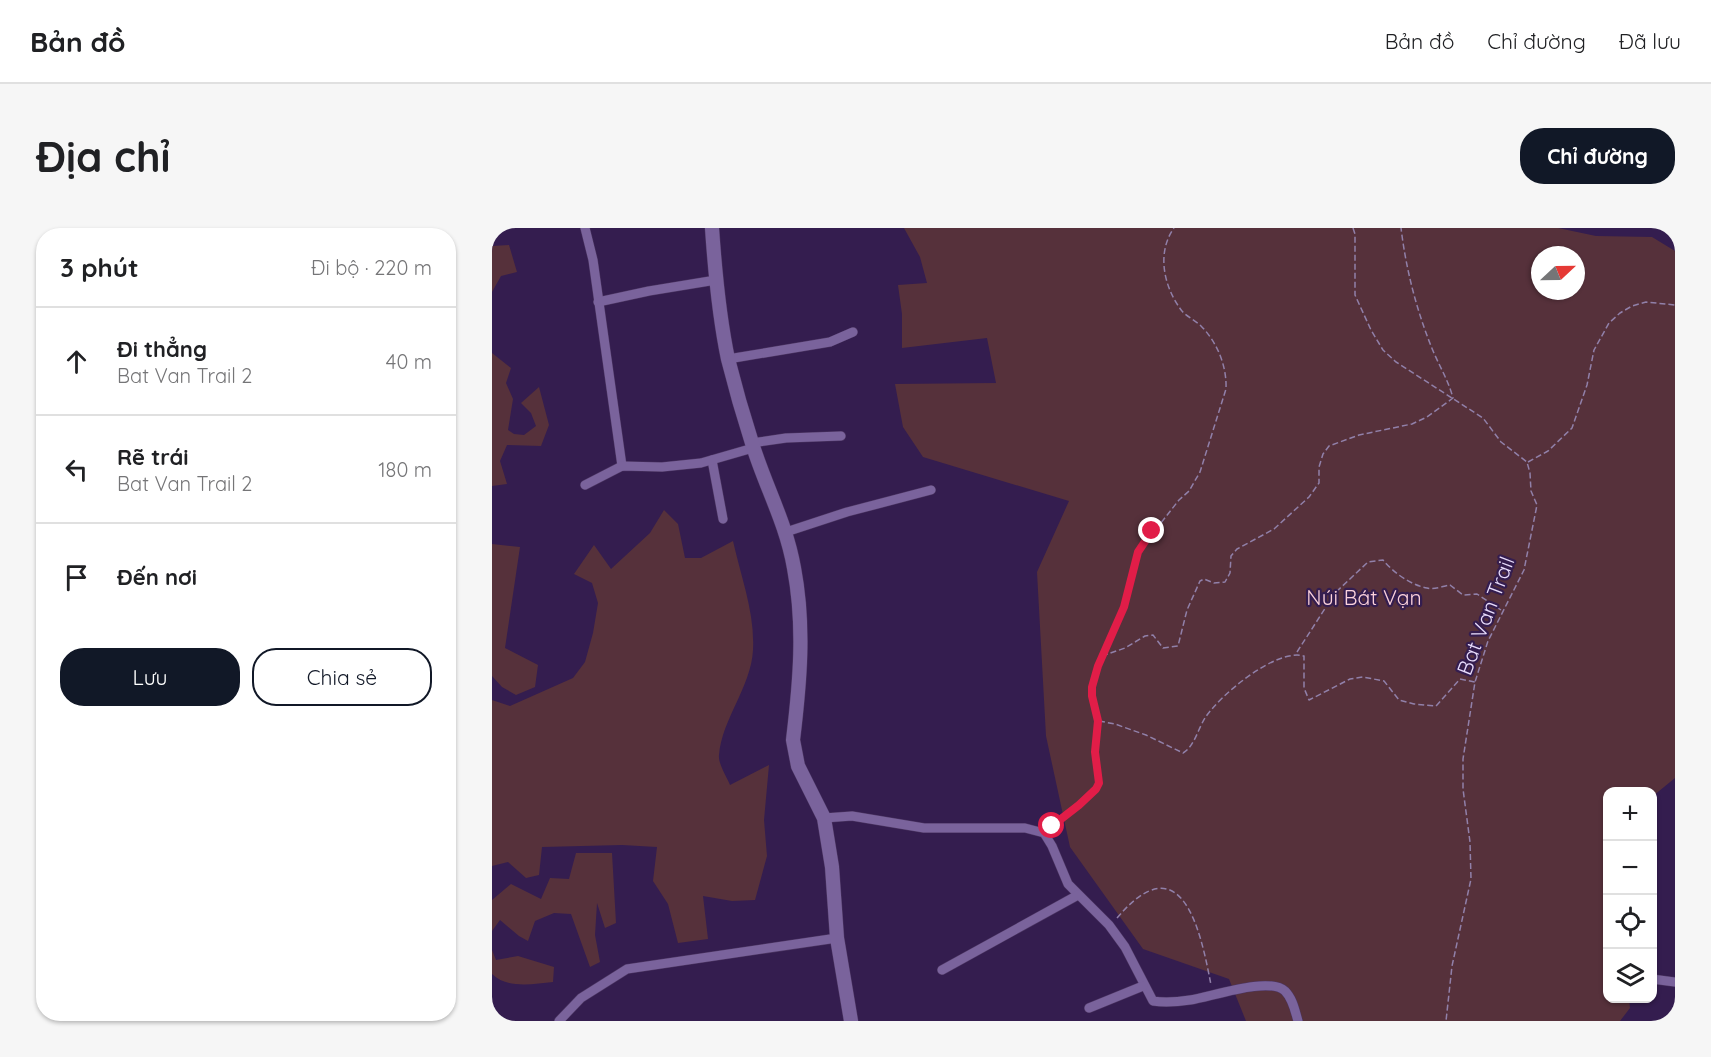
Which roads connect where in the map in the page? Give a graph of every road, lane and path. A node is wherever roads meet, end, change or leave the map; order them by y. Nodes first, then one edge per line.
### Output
1 (585, 228) edge
2 (712, 228) edge
3 (1174, 228) edge
4 (1353, 228) edge
5 (1401, 228) edge
6 (716, 280) junction
7 (598, 302) junction
8 (1675, 305) edge
9 (853, 332) dead end
10 (728, 359) junction
11 (1453, 398) junction
12 (841, 436) dead end
13 (753, 446) junction
14 (712, 460) junction
15 (1527, 462) junction
16 (622, 466) junction
17 (585, 485) dead end
18 (931, 490) dead end
19 (723, 519) dead end
20 (786, 532) junction
21 (1502, 610) junction
22 (1296, 654) junction
23 (1102, 657) junction
24 (1475, 682) junction
25 (1098, 721) junction
26 (824, 818) junction
27 (1044, 833) junction
28 (1078, 896) junction
29 (1109, 925) junction
30 (837, 938) junction
31 (942, 970) dead end
32 (1657, 980) edge
33 (1675, 982) edge
34 (1143, 986) junction
35 (1213, 995) junction
36 (1089, 1008) dead end
37 (559, 1021) edge
38 (851, 1021) edge
39 (1298, 1021) edge
40 (1446, 1021) edge

1 - 7 street
2 - 6 main road
3 - 23 path
4 - 11 path
5 - 11 path
6 - 7 street
6 - 10 main road
7 - 16 street
8 - 15 path
9 - 10 street
10 - 13 main road
11 - 15 path
11 - 23 path
12 - 13 street
13 - 14 street
13 - 20 main road
14 - 16 street
14 - 19 street
15 - 21 path, Bat Van Trail
16 - 17 street
18 - 20 street
20 - 26 main road
21 - 22 path
21 - 24 path, Bat Van Trail
22 - 24 path
22 - 25 path
23 - 25 path
24 - 40 path, Bat Van Trail
25 - 27 path
26 - 27 street
26 - 30 main road
27 - 28 street
28 - 29 street
28 - 31 street
29 - 34 street
29 - 35 path
30 - 37 street
30 - 38 main road
32 - 33 street
34 - 35 street
34 - 36 street
35 - 39 street

